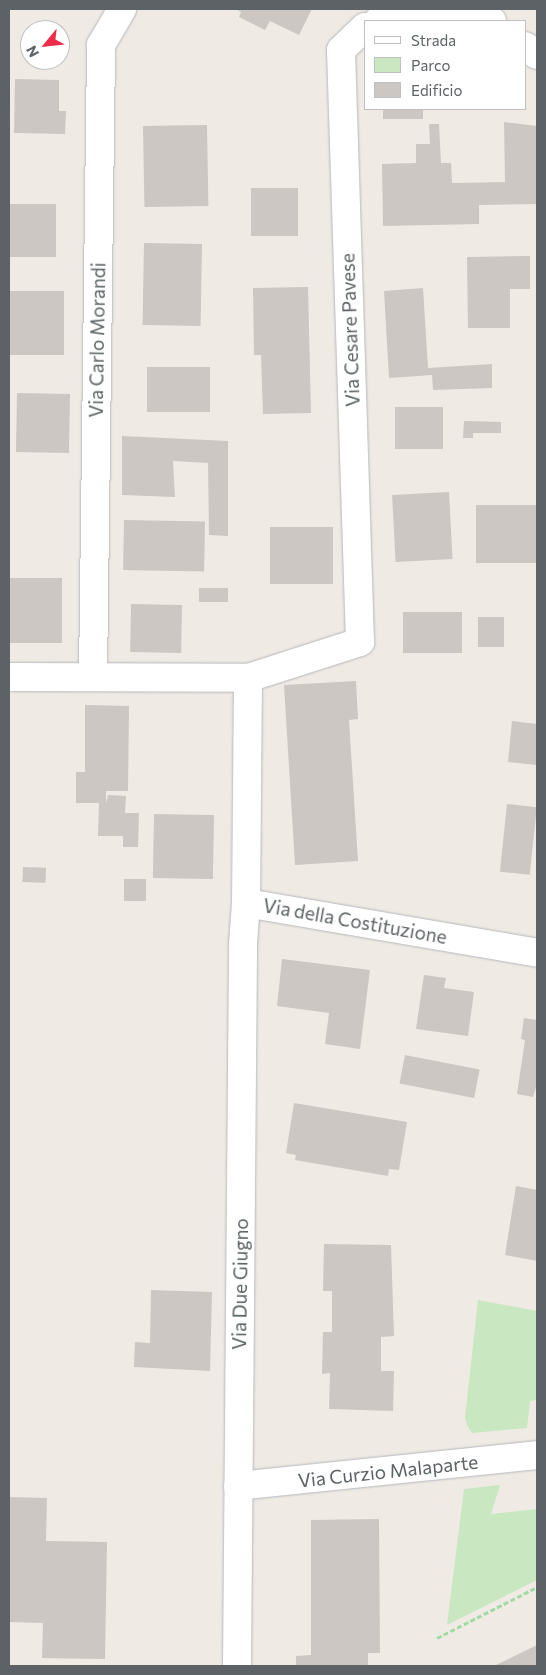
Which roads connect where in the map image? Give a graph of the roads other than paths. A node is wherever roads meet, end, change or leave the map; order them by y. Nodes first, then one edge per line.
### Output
1 (122, 9) edge
2 (389, 20) edge
3 (491, 20) edge
4 (364, 28) edge
5 (526, 47) edge
6 (537, 55) edge
7 (9, 677) edge
8 (93, 677) junction
9 (248, 678) junction
10 (246, 903) junction
11 (537, 953) edge
12 (537, 1455) edge
13 (238, 1486) junction
14 (237, 1666) edge

1 - 8 street, Via Carlo Morandi
2 - 3 street
4 - 9 street, Via Cesare Pavese
5 - 6 street
7 - 8 street
8 - 9 street
9 - 10 street, Via della Costituzione
10 - 11 street, Via della Costituzione
10 - 13 street, Via Due Giugno
12 - 13 street, Via Curzio Malaparte
13 - 14 street, Via Due Giugno

